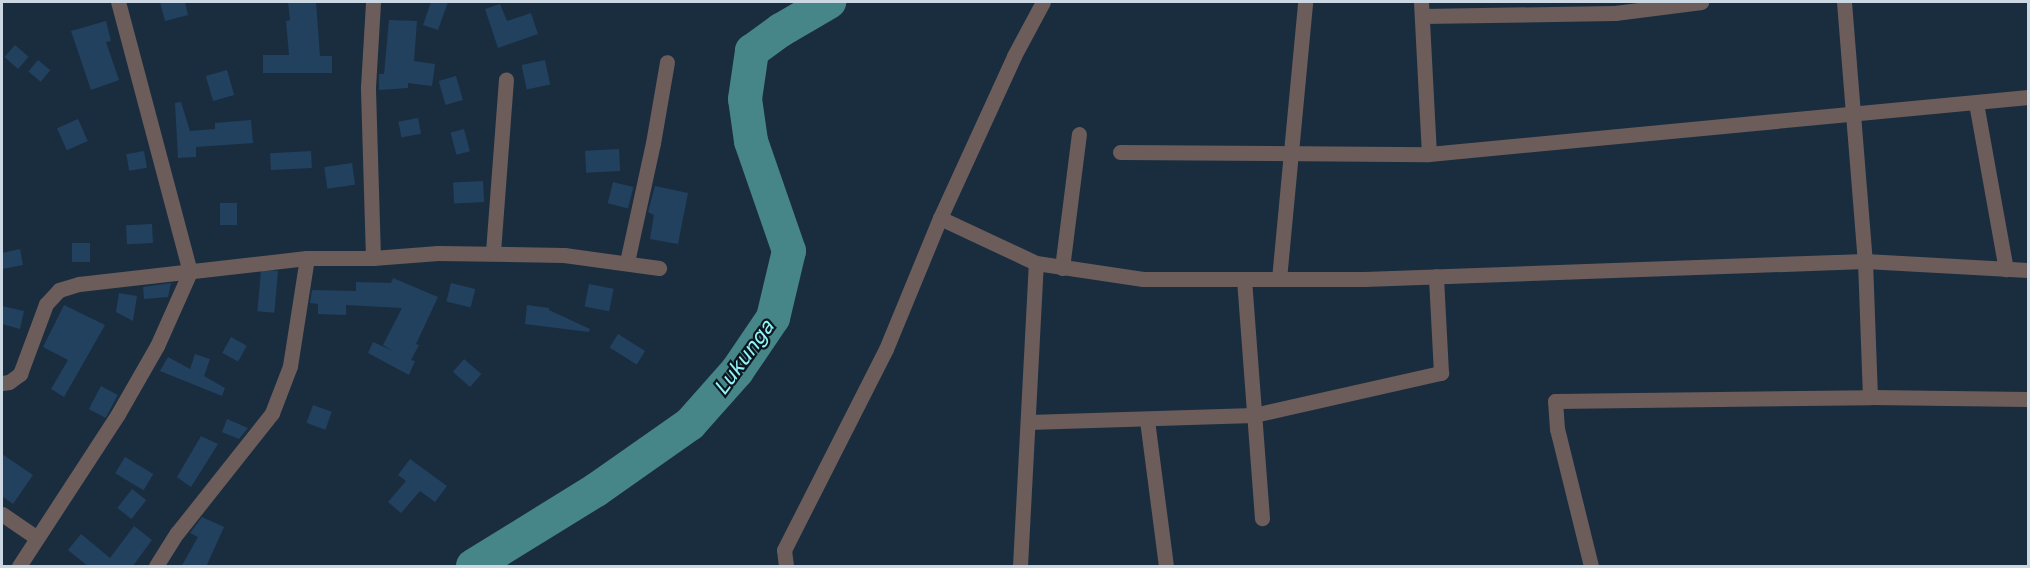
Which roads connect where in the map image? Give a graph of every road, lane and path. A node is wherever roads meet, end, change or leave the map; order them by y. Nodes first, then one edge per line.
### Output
1 (118, 2) edge
2 (374, 2) edge
3 (1043, 2) edge
4 (1305, 2) edge
5 (1701, 2) edge
6 (1844, 2) edge
7 (1421, 9) edge
8 (667, 62) dead end
9 (506, 79) dead end
10 (2028, 97) edge
11 (1976, 103) junction
12 (1856, 115) junction
13 (1079, 134) dead end
14 (1120, 152) dead end
15 (1292, 153) junction
16 (1429, 154) junction
17 (940, 218) junction
18 (493, 252) junction
19 (307, 258) junction
20 (373, 258) junction
21 (1866, 261) junction
22 (627, 262) junction
23 (1036, 263) junction
24 (1062, 267) junction
25 (659, 268) dead end
26 (2006, 269) junction
27 (2028, 270) edge
28 (190, 272) junction
29 (1436, 276) junction
30 (1244, 279) junction
31 (1279, 279) junction
32 (2, 384) edge
33 (1870, 397) junction
34 (2028, 399) edge
35 (1254, 415) junction
36 (1148, 420) junction
37 (1028, 422) junction
38 (2, 514) edge
39 (1262, 518) dead end
40 (37, 538) junction
41 (20, 567) edge
42 (156, 567) edge
43 (786, 567) edge
44 (1020, 567) edge
45 (1166, 567) edge
46 (1591, 567) edge

1 - 28 street
2 - 20 street
3 - 17 street
4 - 15 street
5 - 7 street
6 - 12 street
7 - 16 street
8 - 22 street
9 - 18 street
10 - 11 street
11 - 12 street
11 - 26 street
12 - 16 street
12 - 21 street
13 - 24 street
14 - 15 street
15 - 16 street
15 - 31 street
17 - 23 street
17 - 43 street
18 - 20 street
18 - 22 street
19 - 20 street
19 - 28 street
19 - 42 street
21 - 26 street
21 - 29 street
21 - 33 street
22 - 25 street
23 - 24 street
23 - 37 street
24 - 30 street
26 - 27 street
28 - 32 street
28 - 40 street
29 - 31 street
29 - 35 street
30 - 31 street
30 - 35 street
33 - 34 street
33 - 46 street
35 - 36 street
35 - 39 street
36 - 37 street
36 - 45 street
37 - 44 street
38 - 40 street
40 - 41 street

